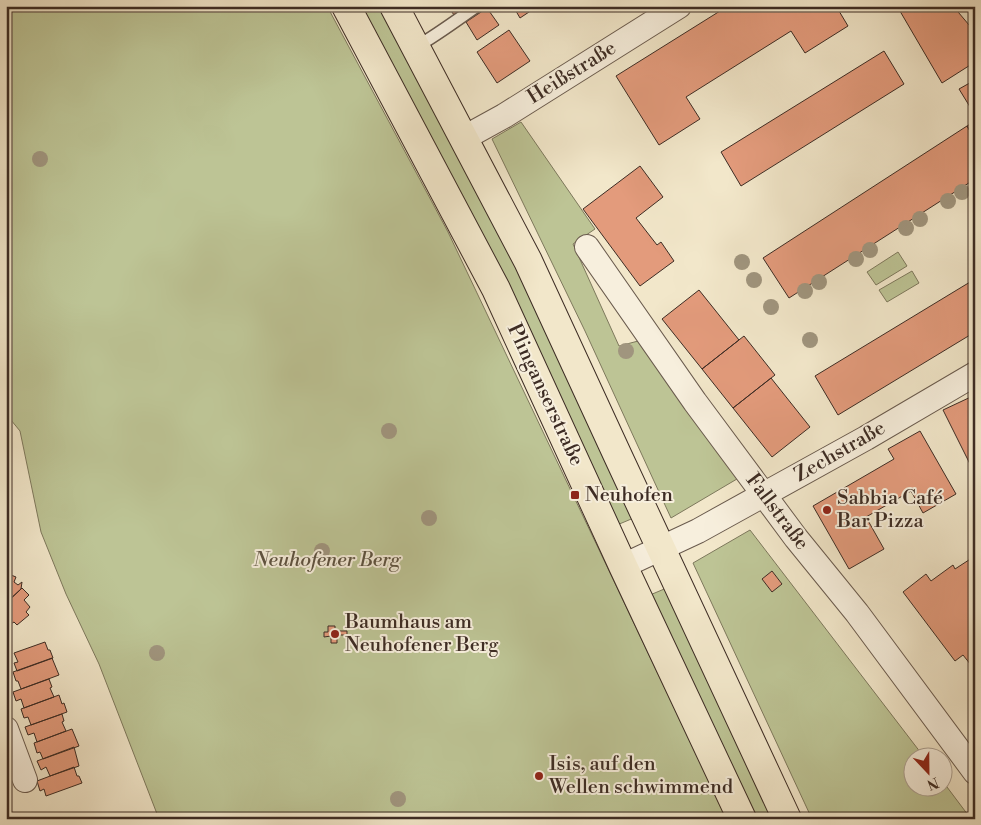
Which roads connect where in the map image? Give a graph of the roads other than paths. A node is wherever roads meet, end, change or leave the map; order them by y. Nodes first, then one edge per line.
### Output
1 (346, 6) edge
2 (394, 6) edge
3 (477, 6) edge
4 (679, 6) edge
5 (416, 47) junction
6 (464, 138) junction
7 (587, 247) dead end
8 (975, 374) edge
9 (765, 495) junction
10 (661, 548) junction
11 (623, 566) junction
12 (6, 729) edge
13 (975, 772) edge
14 (25, 780) dead end
15 (742, 819) edge
16 (787, 819) edge

1 - 11 main road, Plinganserstraße
2 - 5 main road, Plinganserstraße
3 - 5 lane
4 - 6 street, Heißstraße
5 - 6 main road, Plinganserstraße
6 - 10 main road, Plinganserstraße
7 - 9 street, Fallstraße
8 - 9 street, Zechstraße
9 - 10 street, Zechstraße
9 - 13 street, Fallstraße
10 - 11 street, Zechstraße
10 - 16 main road, Plinganserstraße
11 - 15 main road, Plinganserstraße
12 - 14 street

